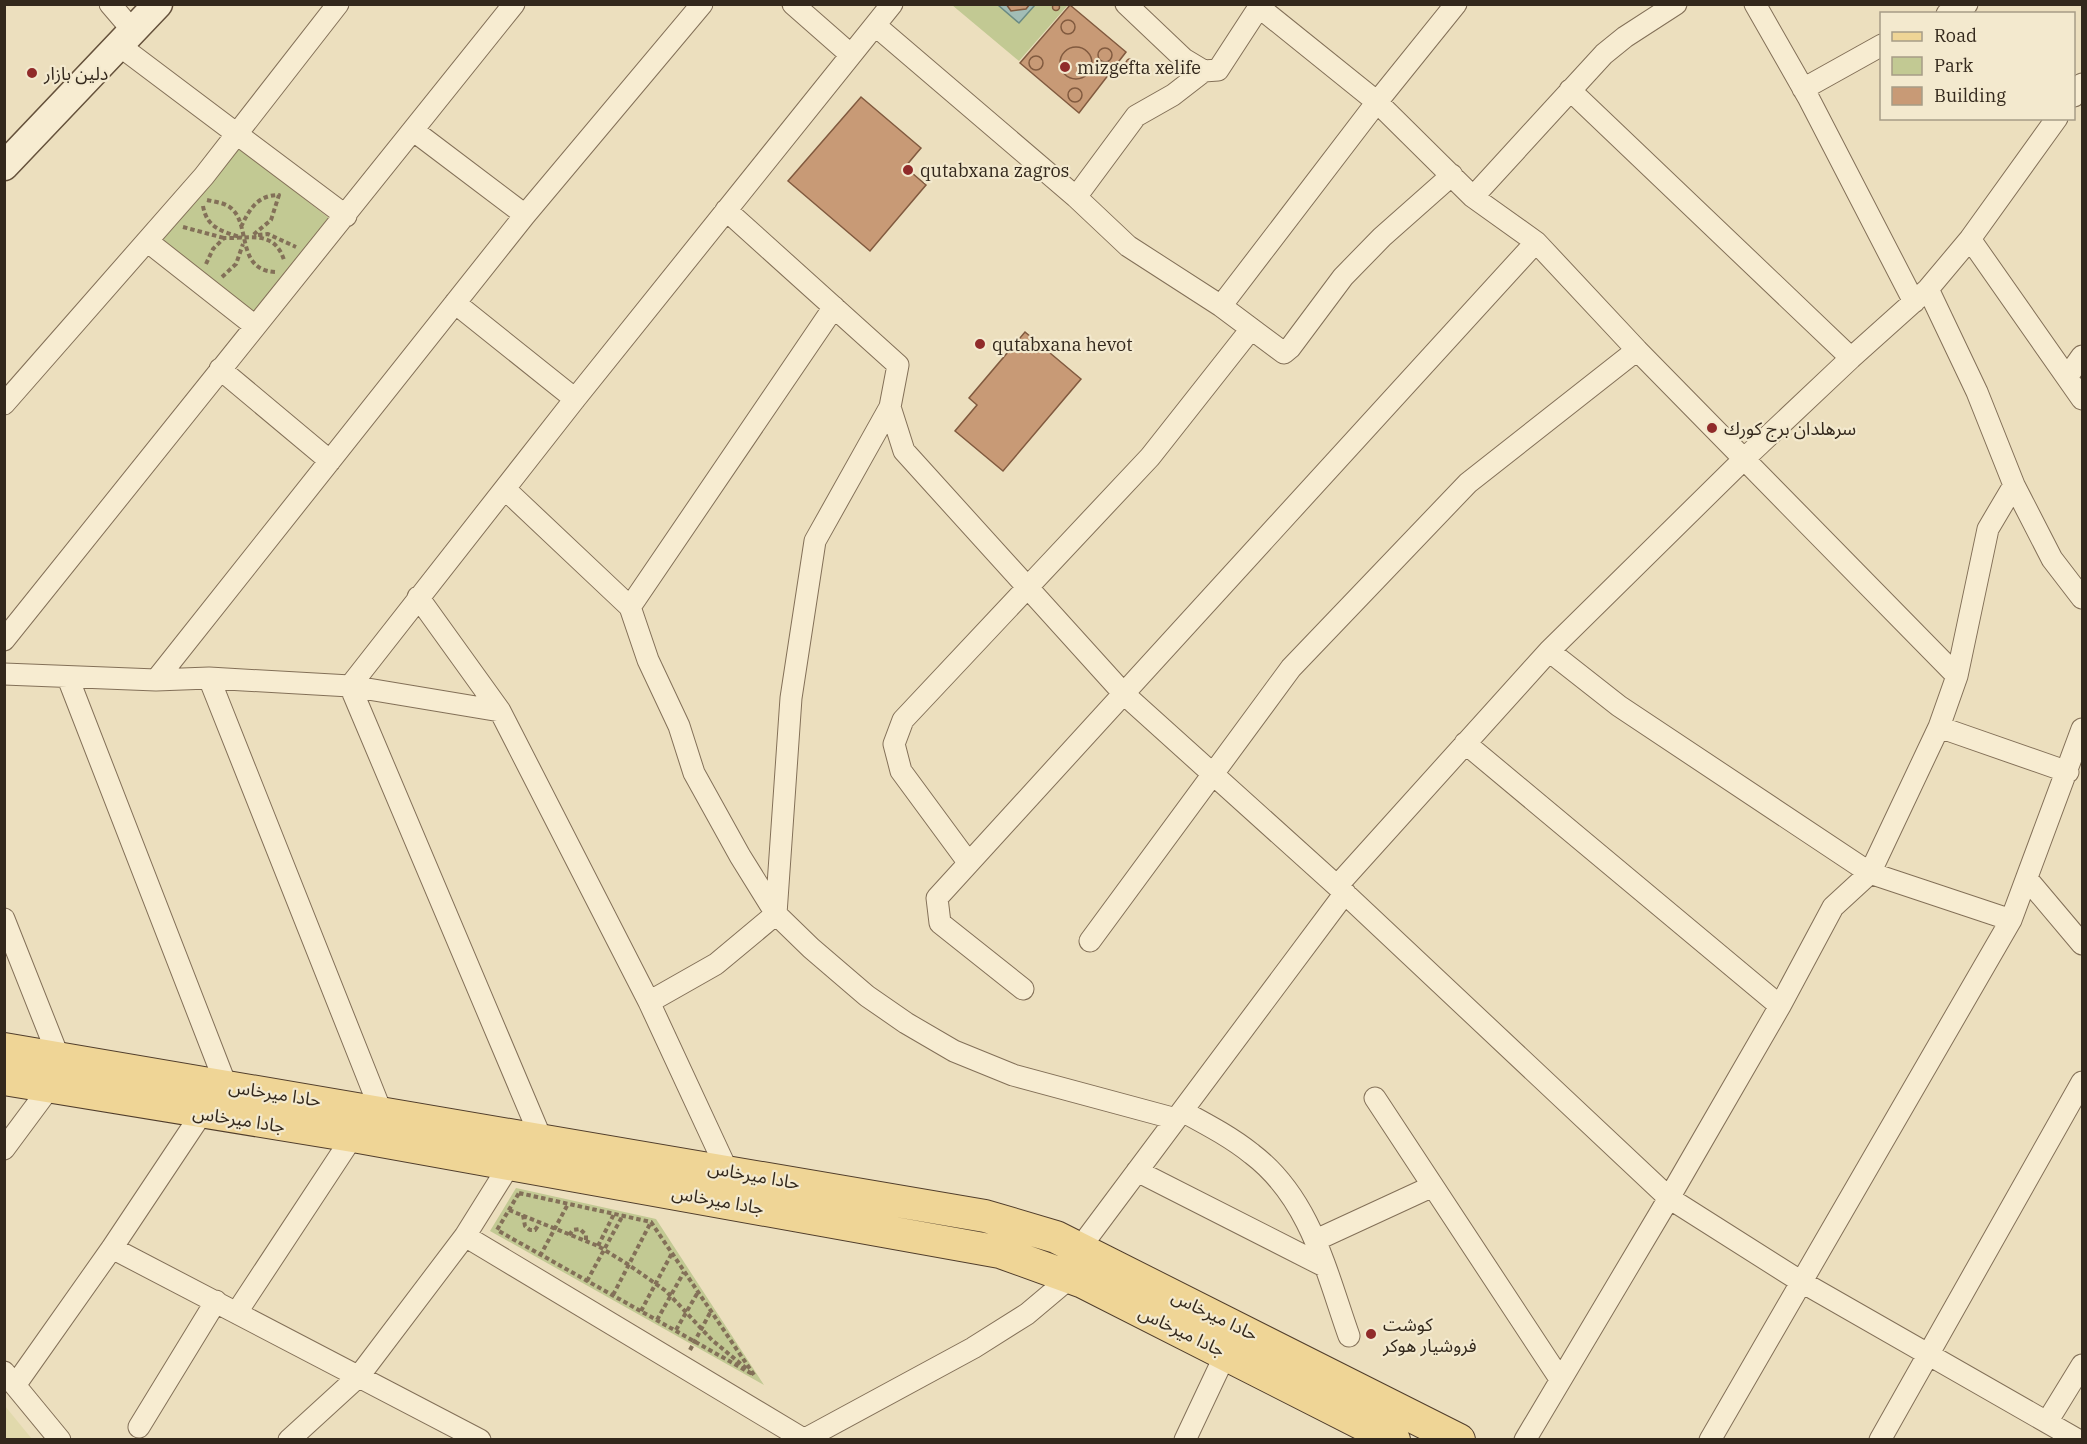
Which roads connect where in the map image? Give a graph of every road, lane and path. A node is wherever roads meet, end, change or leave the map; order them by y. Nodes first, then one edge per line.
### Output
1 (110, 4) edge
2 (158, 4) edge
3 (338, 4) edge
4 (514, 4) edge
5 (702, 4) edge
6 (793, 4) edge
7 (892, 4) edge
8 (1126, 4) edge
9 (1456, 4) edge
10 (1676, 4) edge
11 (1755, 4) edge
12 (1967, 4) edge
13 (1260, 6) edge
14 (1951, 12) edge
15 (876, 26) junction
16 (127, 39) junction
17 (1880, 46) edge
18 (851, 55) junction
19 (1204, 71) junction
20 (1803, 88) junction
21 (1570, 90) junction
22 (1377, 102) junction
23 (2056, 120) edge
24 (414, 130) junction
25 (237, 132) junction
26 (4, 166) edge
27 (1452, 175) junction
28 (1076, 197) junction
29 (1473, 197) junction
30 (726, 210) junction
31 (525, 215) junction
32 (346, 216) junction
33 (165, 220) junction
34 (241, 227) junction
35 (253, 235) junction
36 (224, 238) junction
37 (1970, 239) junction
38 (147, 241) junction
39 (243, 241) junction
40 (1536, 242) junction
41 (307, 262) junction
42 (205, 270) dead end
43 (213, 281) dead end
44 (1921, 296) junction
45 (455, 303) junction
46 (1221, 306) junction
47 (834, 307) junction
48 (255, 326) junction
49 (1251, 329) junction
50 (1637, 351) junction
51 (2082, 356) edge
52 (1851, 358) junction
53 (220, 369) junction
54 (2067, 377) junction
55 (575, 399) junction
56 (2082, 399) edge
57 (4, 404) edge
58 (890, 408) junction
59 (1744, 459) junction
60 (330, 461) junction
61 (2014, 484) junction
62 (506, 490) junction
63 (1028, 586) junction
64 (418, 597) junction
65 (2082, 598) edge
66 (630, 607) junction
67 (4, 640) edge
68 (1550, 651) junction
69 (4, 674) edge
70 (1957, 676) junction
71 (68, 678) junction
72 (209, 678) junction
73 (156, 680) junction
74 (350, 686) junction
75 (1124, 694) junction
76 (500, 711) junction
77 (1939, 728) junction
78 (2082, 729) edge
79 (1466, 743) junction
80 (2068, 772) junction
81 (1211, 775) junction
82 (968, 862) junction
83 (1870, 873) junction
84 (2028, 880) junction
85 (1341, 889) junction
86 (776, 914) junction
87 (4, 919) edge
88 (2011, 920) junction
89 (1090, 941) dead end
90 (2082, 944) edge
91 (1023, 989) dead end
92 (650, 1002) junction
93 (1780, 1006) junction
94 (4, 1049) edge
95 (54, 1073) junction
96 (4, 1080) edge
97 (2082, 1082) edge
98 (226, 1085) junction
99 (1375, 1098) dead end
100 (381, 1111) junction
101 (202, 1113) junction
102 (1179, 1115) junction
103 (353, 1136) junction
104 (541, 1138) junction
105 (4, 1149) edge
106 (510, 1164) junction
107 (727, 1170) junction
108 (1137, 1171) junction
109 (1433, 1186) junction
110 (1669, 1198) junction
111 (568, 1204) junction
112 (509, 1210) junction
113 (614, 1214) junction
114 (524, 1215) junction
115 (622, 1215) junction
116 (651, 1222) junction
117 (540, 1223) junction
118 (555, 1229) junction
119 (569, 1235) junction
120 (465, 1236) junction
121 (1316, 1240) junction
122 (586, 1241) junction
123 (598, 1246) junction
124 (112, 1248) junction
125 (604, 1250) junction
126 (672, 1253) junction
127 (541, 1255) junction
128 (1075, 1263) junction
129 (629, 1265) junction
130 (1324, 1266) junction
131 (684, 1272) junction
132 (530, 1275) junction
133 (587, 1281) junction
134 (1800, 1281) junction
135 (656, 1284) junction
136 (698, 1292) junction
137 (613, 1295) junction
138 (671, 1296) junction
139 (216, 1301) junction
140 (641, 1311) junction
141 (711, 1311) junction
142 (237, 1312) junction
143 (687, 1312) junction
144 (657, 1320) junction
145 (701, 1329) junction
146 (676, 1331) junction
147 (1349, 1336) dead end
148 (694, 1341) junction
149 (736, 1349) junction
150 (1226, 1353) junction
151 (1927, 1355) junction
152 (730, 1359) junction
153 (681, 1365) junction
154 (2082, 1365) edge
155 (359, 1376) junction
156 (10, 1378) edge
157 (1560, 1379) junction
158 (2048, 1422) junction
159 (139, 1426) dead end
160 (60, 1440) edge
161 (289, 1440) edge
162 (480, 1440) edge
163 (1185, 1440) edge
164 (1394, 1440) edge
165 (1459, 1440) edge
166 (1525, 1440) edge
167 (1710, 1440) edge
168 (1880, 1440) edge
169 (2078, 1440) edge

1 - 16 street
2 - 16 main road
3 - 25 street
4 - 24 street
5 - 31 street
6 - 18 street
7 - 15 street
8 - 19 street
9 - 22 street
10 - 21 street
11 - 20 street
12 - 14 street
13 - 19 street
13 - 22 street
15 - 18 street
15 - 28 street
16 - 25 street
16 - 26 main road
17 - 20 street
18 - 30 street
19 - 28 street
20 - 44 street
21 - 29 street
21 - 52 street
22 - 27 street
22 - 46 street
23 - 37 street
24 - 31 street
24 - 32 street
25 - 32 street
25 - 33 street
27 - 29 street
27 - 49 street
28 - 46 street
29 - 40 street
30 - 47 street
30 - 55 street
31 - 45 street
32 - 41 street
33 - 36 path
33 - 38 street
34 - 35 path
34 - 39 path
34 - 39 path
35 - 39 path
35 - 39 path
35 - 41 path
36 - 39 path
36 - 42 path
37 - 44 street
37 - 54 street
38 - 48 street
38 - 57 street
39 - 43 path
40 - 50 street
40 - 75 street
41 - 48 street
44 - 52 street
44 - 61 street
45 - 55 street
45 - 60 street
46 - 49 street
47 - 58 street
47 - 66 street
48 - 53 street
49 - 63 street
50 - 59 street
50 - 81 street
51 - 54 street
52 - 59 street
53 - 60 street
53 - 67 street
54 - 56 street
55 - 62 street
58 - 63 street
58 - 86 street
59 - 68 street
59 - 70 street
60 - 73 street
61 - 65 street
61 - 70 street
62 - 64 street
62 - 66 street
63 - 75 street
63 - 82 street
64 - 74 street
64 - 76 street
66 - 86 street
68 - 79 street
68 - 83 street
69 - 71 street
70 - 77 street
71 - 73 street
71 - 98 street
72 - 73 street
72 - 74 street
72 - 100 street
74 - 76 street
74 - 104 street
75 - 81 street
75 - 82 street
76 - 92 street
77 - 80 street
77 - 83 street
78 - 80 street
79 - 85 street
79 - 93 street
80 - 84 street
81 - 85 street
81 - 89 street
82 - 91 street
83 - 88 street
83 - 93 street
84 - 88 street
84 - 90 street
85 - 102 street
85 - 110 street
86 - 92 street
86 - 102 street
87 - 95 street
88 - 134 street
92 - 107 street
93 - 110 street
94 - 95 main road, حادا ميرخاس
95 - 96 main road, جادا ميرخاس
95 - 98 main road, حادا ميرخاس
95 - 101 main road, جادا ميرخاس
95 - 105 street
97 - 151 street
98 - 100 main road, حادا ميرخاس
99 - 109 street
100 - 104 main road, حادا ميرخاس
101 - 103 main road, جادا ميرخاس
101 - 124 street
102 - 108 street
102 - 121 street
103 - 106 main road, جادا ميرخاس
103 - 142 street
104 - 107 main road, حادا ميرخاس
106 - 120 street
106 - 128 main road, جادا ميرخاس
107 - 128 main road, حادا ميرخاس
108 - 128 street
108 - 130 street
109 - 121 street
109 - 157 street
110 - 134 street
110 - 157 street
111 - 112 path
111 - 113 path
111 - 118 path
112 - 114 path
112 - 127 path
113 - 115 path
113 - 123 path
114 - 117 path
114 - 117 path
115 - 116 path
115 - 125 path
116 - 126 path
116 - 129 path
117 - 118 path
118 - 119 path
118 - 127 path
119 - 122 path
119 - 122 path
120 - 132 street
120 - 155 street
121 - 130 street
122 - 123 path
123 - 125 path
124 - 139 street
124 - 156 street
125 - 129 path
125 - 133 path
126 - 131 path
126 - 135 path
127 - 132 path
127 - 133 path
128 - 150 main road, جادا ميرخاس
128 - 153 street
128 - 165 main road, حادا ميرخاس
129 - 135 path
129 - 137 path
130 - 147 street
131 - 136 path
131 - 138 path
132 - 153 street
133 - 137 path
134 - 151 street
134 - 167 street
135 - 138 path
135 - 140 path
136 - 141 path
136 - 143 path
137 - 140 path
138 - 143 path
138 - 144 path
139 - 142 street
139 - 159 street
140 - 144 path
141 - 145 path
141 - 149 path
142 - 155 street
143 - 145 path
143 - 146 path
144 - 146 path
145 - 148 path
145 - 152 path
146 - 148 path
148 - 152 path
148 - 153 path
149 - 152 path
149 - 152 path
150 - 163 street
150 - 164 main road, جادا ميرخاس
151 - 158 street
151 - 168 street
154 - 158 street
155 - 161 street
155 - 162 street
156 - 160 street
157 - 166 street
158 - 169 street

